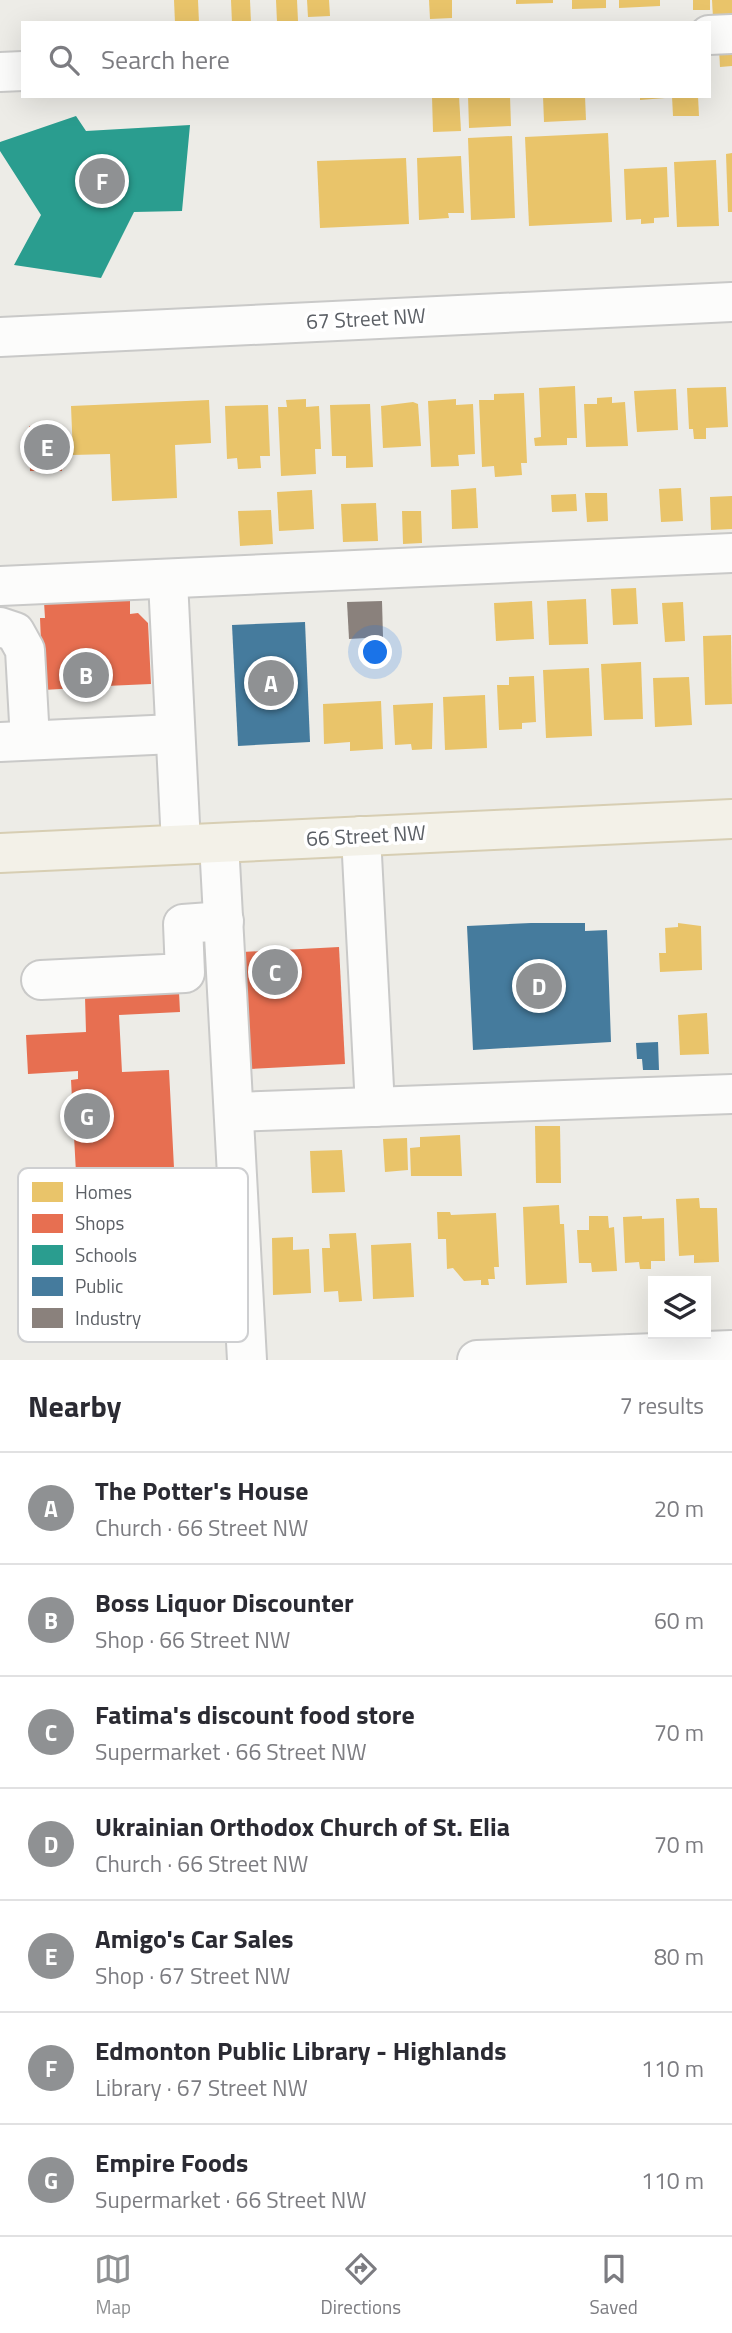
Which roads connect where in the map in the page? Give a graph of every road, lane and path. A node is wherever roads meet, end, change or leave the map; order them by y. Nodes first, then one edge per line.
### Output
1 (732, 34) edge
2 (711, 35) edge
3 (21, 71) edge
4 (0, 72) edge
5 (732, 302) edge
6 (0, 337) edge
7 (732, 553) edge
8 (168, 581) junction
9 (1, 586) edge
10 (2, 627) edge
11 (174, 734) junction
12 (15, 741) edge
13 (732, 819) edge
14 (360, 836) junction
15 (219, 843) junction
16 (181, 844) junction
17 (0, 853) edge
18 (223, 921) junction
19 (41, 980) dead end
20 (732, 1094) edge
21 (375, 1107) junction
22 (233, 1112) junction
23 (236, 1168) edge
24 (246, 1342) edge
25 (732, 1350) edge
26 (247, 1360) edge
27 (477, 1360) edge

1 - 2 street
3 - 4 street
5 - 6 street, 67 Street NW
7 - 8 street
8 - 9 street
8 - 11 street
9 - 10 street
10 - 12 street
11 - 12 street
11 - 16 street
13 - 14 main road, 66 Street NW
14 - 15 main road, 66 Street NW
14 - 21 street
15 - 16 main road, 66 Street NW
15 - 18 street
16 - 17 main road, 66 Street NW
18 - 19 street
18 - 22 street
20 - 21 street
21 - 22 street
22 - 23 street
24 - 26 street
25 - 27 street

